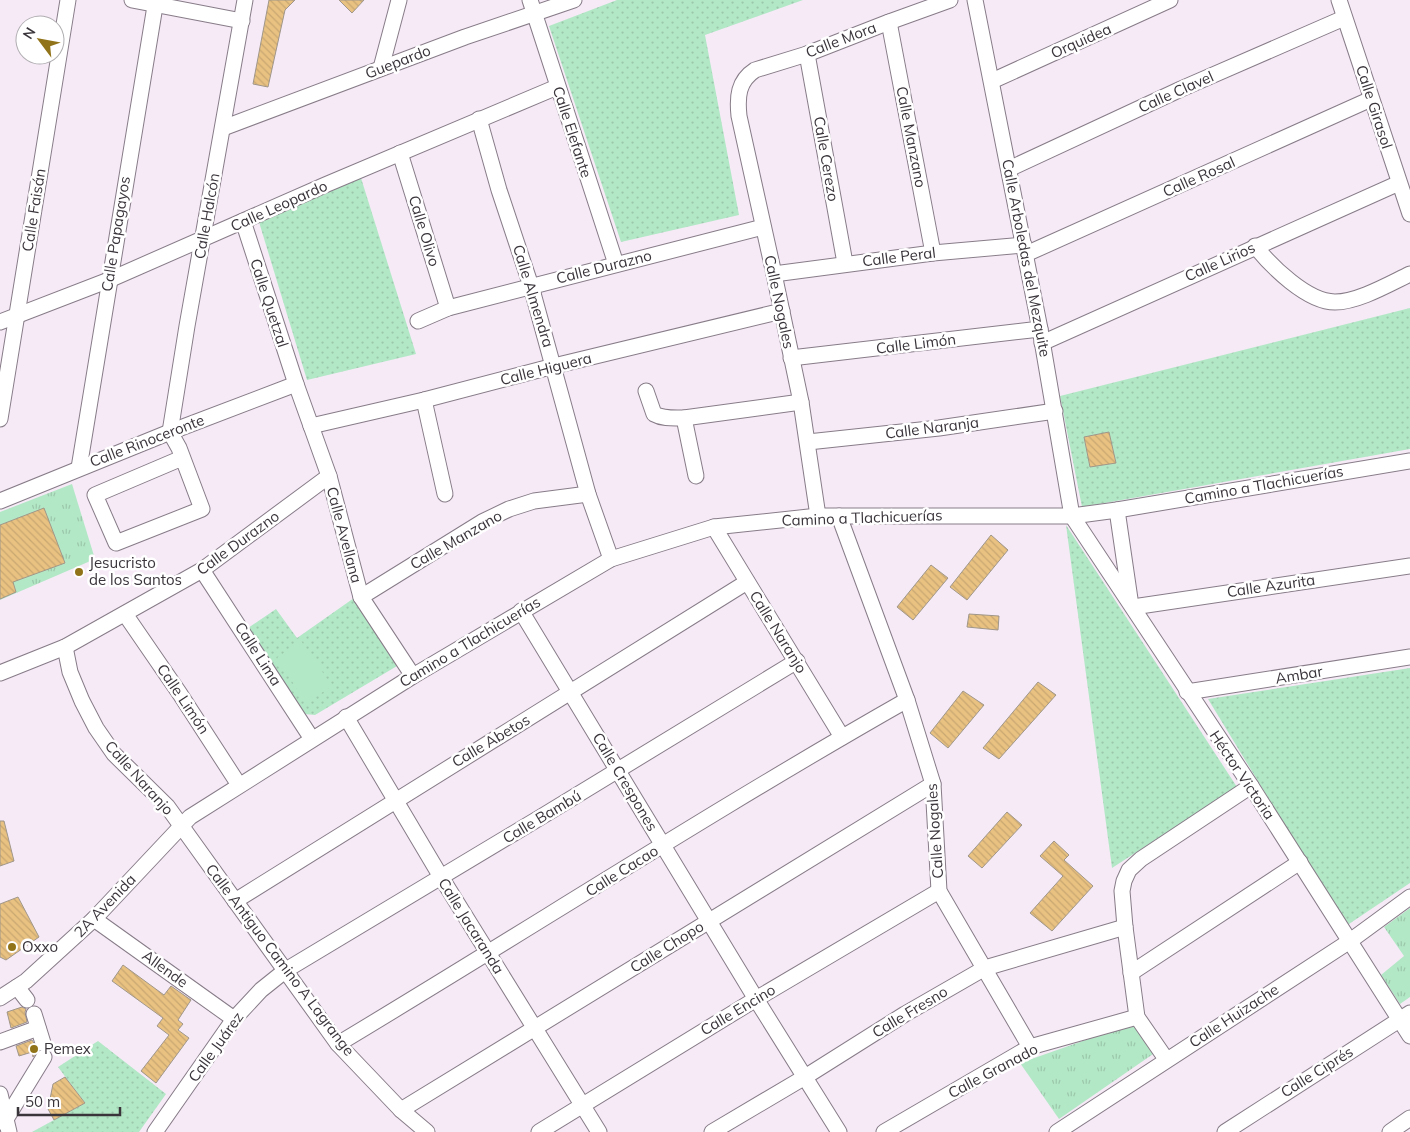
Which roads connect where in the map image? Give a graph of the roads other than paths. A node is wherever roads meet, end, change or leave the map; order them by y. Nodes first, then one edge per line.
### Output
1 (68, 0) edge
2 (132, 0) edge
3 (245, 0) edge
4 (400, 0) edge
5 (574, 0) edge
6 (950, 0) edge
7 (975, 0) edge
8 (1170, 0) edge
9 (1339, 0) edge
10 (155, 2) edge
11 (532, 6) edge
12 (1344, 18) junction
13 (242, 21) junction
14 (889, 22) junction
15 (807, 54) junction
16 (381, 68) junction
17 (992, 81) junction
18 (557, 87) junction
19 (739, 88) joint
20 (1371, 99) junction
21 (479, 119) junction
22 (223, 128) junction
23 (400, 153) junction
24 (1009, 169) junction
25 (1399, 183) junction
26 (1410, 214) edge
27 (243, 221) junction
28 (763, 227) junction
29 (203, 240) junction
30 (1256, 246) junction
31 (1025, 249) junction
32 (933, 253) junction
33 (845, 263) junction
34 (616, 264) junction
35 (774, 274) junction
36 (1410, 274) edge
37 (109, 280) junction
38 (531, 286) junction
39 (448, 308) junction
40 (782, 311) junction
41 (18, 316) junction
42 (418, 321) dead end
43 (0, 322) edge
44 (1041, 336) junction
45 (791, 358) junction
46 (554, 366) junction
47 (296, 384) junction
48 (646, 390) dead end
49 (424, 400) junction
50 (801, 402) junction
51 (1055, 411) junction
52 (684, 418) junction
53 (0, 419) edge
54 (311, 426) junction
55 (170, 432) junction
56 (808, 442) junction
57 (182, 458) junction
58 (1410, 460) edge
59 (78, 468) junction
60 (329, 476) junction
61 (696, 476) dead end
62 (444, 494) dead end
63 (588, 494) junction
64 (0, 500) edge
65 (1118, 510) junction
66 (818, 516) junction
67 (838, 516) junction
68 (1072, 516) junction
69 (714, 527) junction
70 (611, 559) junction
71 (1410, 566) edge
72 (202, 570) junction
73 (747, 582) junction
74 (361, 597) junction
75 (1132, 605) junction
76 (521, 611) junction
77 (125, 614) junction
78 (65, 647) junction
79 (1410, 657) edge
80 (797, 661) junction
81 (0, 673) edge
82 (412, 676) junction
83 (1187, 692) junction
84 (571, 694) junction
85 (907, 700) junction
86 (346, 717) junction
87 (842, 737) junction
88 (312, 739) junction
89 (618, 770) junction
90 (933, 784) junction
91 (239, 785) junction
92 (1251, 786) junction
93 (395, 800) junction
94 (181, 826) junction
95 (663, 845) junction
96 (1300, 862) junction
97 (441, 877) junction
98 (939, 891) junction
99 (1410, 897) edge
100 (235, 901) junction
101 (94, 919) junction
102 (708, 920) junction
103 (1125, 927) junction
104 (1350, 941) junction
105 (489, 953) junction
106 (985, 968) junction
107 (286, 970) junction
108 (1131, 973) junction
109 (17, 987) junction
110 (0, 998) edge
111 (756, 999) junction
112 (27, 1000) dead end
113 (1405, 1016) edge
114 (1137, 1017) junction
115 (234, 1019) junction
116 (535, 1029) junction
117 (1410, 1036) edge
118 (0, 1042) edge
119 (338, 1044) junction
120 (1030, 1047) junction
121 (1166, 1059) junction
122 (805, 1077) junction
123 (0, 1096) edge
124 (583, 1105) junction
125 (401, 1110) junction
126 (1410, 1118) edge
127 (5, 1124) edge
128 (1061, 1131) edge
129 (155, 1132) edge
130 (427, 1132) edge
131 (539, 1132) edge
132 (599, 1132) edge
133 (712, 1132) edge
134 (840, 1132) edge
135 (884, 1132) edge
136 (1225, 1132) edge
137 (1390, 1132) edge

1 - 41 street, Calle Faisán
2 - 10 street
3 - 13 street, Calle Halcón
4 - 16 street
5 - 11 street, Guepardo
6 - 14 street, Calle Mora
7 - 17 street, Calle Arboledas del Mezquite
8 - 17 street, Orquidea
9 - 12 street, Calle Girasol
10 - 13 street
10 - 37 street, Calle Papagayos
11 - 16 street, Guepardo
11 - 18 street, Calle Elefante
12 - 20 street, Calle Girasol
12 - 24 street, Calle Clavel
13 - 22 street, Calle Halcón
14 - 15 street, Calle Mora
14 - 32 street, Calle Manzano
15 - 19 street, Calle Mora
15 - 33 street, Calle Cerezo
16 - 22 street, Guepardo
17 - 24 street, Calle Arboledas del Mezquite
18 - 21 street, Calle Leopardo
18 - 34 street, Calle Elefante
19 - 28 street, Calle Nogales
20 - 25 street, Calle Girasol
20 - 31 street, Calle Rosal
21 - 23 street, Calle Leopardo
21 - 38 street, Calle Almendra
22 - 29 street, Calle Halcón
23 - 27 street, Calle Leopardo
23 - 39 street, Calle Olivo
24 - 31 street, Calle Arboledas del Mezquite
25 - 26 street, Calle Girasol
25 - 30 street, Calle Lirios
27 - 29 street, Calle Leopardo
27 - 47 street, Calle Quetzal
28 - 34 street, Calle Durazno
28 - 35 street, Calle Nogales
29 - 37 street, Calle Leopardo
29 - 55 street, Calle Halcón
30 - 36 street
30 - 44 street, Calle Lirios
31 - 32 street, Calle Peral
31 - 44 street, Calle Arboledas del Mezquite
32 - 33 street, Calle Peral
33 - 35 street, Calle Peral
34 - 38 street, Calle Durazno
35 - 40 street, Calle Nogales
37 - 41 street, Calle Leopardo
37 - 59 street, Calle Papagayos
38 - 39 street, Calle Durazno
38 - 46 street, Calle Almendra
39 - 42 street, Calle Durazno
40 - 45 street, Calle Nogales
40 - 46 street, Calle Higuera
41 - 43 street, Calle Leopardo
41 - 53 street, Calle Faisán
44 - 45 street, Calle Limón
44 - 51 street, Calle Arboledas del Mezquite
45 - 50 street, Calle Nogales
46 - 49 street, Calle Higuera
46 - 63 street, Calle Almendra
47 - 54 street, Calle Avellana
47 - 55 street, Calle Rinoceronte
48 - 52 street
49 - 54 street, Calle Higuera
49 - 62 street
50 - 52 street
50 - 56 street, Calle Nogales
51 - 56 street, Calle Naranja
51 - 68 street, Calle Arboledas del Mezquite
52 - 61 street
54 - 60 street, Calle Avellana
55 - 57 street
55 - 59 street, Calle Rinoceronte
56 - 66 street, Calle Nogales
57 - 57 street
58 - 65 street, Camino a Tlachicuerías
59 - 64 street, Calle Rinoceronte
60 - 72 street, Calle Durazno
60 - 74 street, Calle Avellana
63 - 70 street, Calle Almendra
63 - 74 street, Calle Manzano
65 - 68 street, Camino a Tlachicuerías
65 - 75 street
66 - 67 street, Camino a Tlachicuerías
66 - 69 street, Camino a Tlachicuerías
67 - 68 street, Camino a Tlachicuerías
67 - 85 street, Calle Nogales
68 - 75 street, Héctor Victoria
69 - 70 street, Camino a Tlachicuerías
69 - 73 street, Calle Naranjo
70 - 76 street, Camino a Tlachicuerías
71 - 75 street, Calle Azurita
72 - 77 street, Calle Durazno
72 - 88 street, Calle Lima
73 - 80 street, Calle Naranjo
73 - 84 street, Calle Abetos
74 - 82 street, Calle Avellana
75 - 83 street, Héctor Victoria
76 - 82 street, Camino a Tlachicuerías
76 - 84 street, Calle Crespones
77 - 78 street, Calle Durazno
77 - 91 street, Calle Limón
78 - 81 street, Calle Durazno
78 - 94 street, Calle Naranjo
79 - 83 street, Ambar
80 - 87 street, Calle Naranjo
80 - 89 street, Calle Bambú
82 - 86 street, Camino a Tlachicuerías
83 - 92 street, Héctor Victoria
84 - 89 street, Calle Crespones
84 - 93 street, Calle Abetos
85 - 87 street, Calle Cacao
85 - 90 street, Calle Nogales
86 - 88 street, Camino a Tlachicuerías
86 - 93 street, Calle Jacaranda
87 - 95 street, Calle Cacao
88 - 91 street, Camino a Tlachicuerías
89 - 95 street, Calle Crespones
89 - 97 street, Calle Bambú
90 - 98 street, Calle Nogales
90 - 102 street, Calle Chopo
91 - 94 street, Camino a Tlachicuerías
92 - 96 street, Héctor Victoria
92 - 103 street
93 - 97 street, Calle Jacaranda
93 - 100 street, Calle Abetos
94 - 100 street, Calle Antiguo Camino A Lagrange
94 - 101 street, 2A Avenida
95 - 102 street, Calle Crespones
95 - 105 street, Calle Cacao
96 - 104 street, Héctor Victoria
96 - 108 street
97 - 105 street, Calle Jacaranda
97 - 107 street, Calle Bambú
98 - 106 street, Calle Nogales
98 - 111 street, Calle Encino
99 - 104 street, Calle Huizache
100 - 107 street, Calle Antiguo Camino A Lagrange
101 - 109 street, 2A Avenida
101 - 115 street, Allende
102 - 111 street, Calle Crespones
102 - 116 street, Calle Chopo
103 - 106 street, Calle Fresno
103 - 108 street
104 - 113 street, Héctor Victoria
104 - 121 street, Calle Huizache
105 - 116 street, Calle Jacaranda
105 - 119 street, Calle Cacao
106 - 120 street, Calle Nogales
106 - 122 street, Calle Fresno
107 - 115 street, Calle Juárez
107 - 119 street, Calle Antiguo Camino A Lagrange
108 - 114 street
109 - 110 street, 2A Avenida
109 - 112 street
111 - 122 street, Calle Crespones
111 - 124 street, Calle Encino
113 - 117 street, Héctor Victoria
113 - 136 street, Calle Ciprés
114 - 120 street, Calle Granado
114 - 121 street
115 - 129 street, Calle Juárez
116 - 124 street, Calle Jacaranda
116 - 125 street, Calle Chopo
118 - 127 street
119 - 125 street, Calle Antiguo Camino A Lagrange
120 - 135 street, Calle Granado
121 - 128 street, Calle Huizache
122 - 133 street, Calle Fresno
122 - 134 street, Calle Crespones
123 - 127 street
124 - 131 street, Calle Encino
124 - 132 street, Calle Jacaranda
125 - 130 street, Calle Antiguo Camino A Lagrange
126 - 137 street

